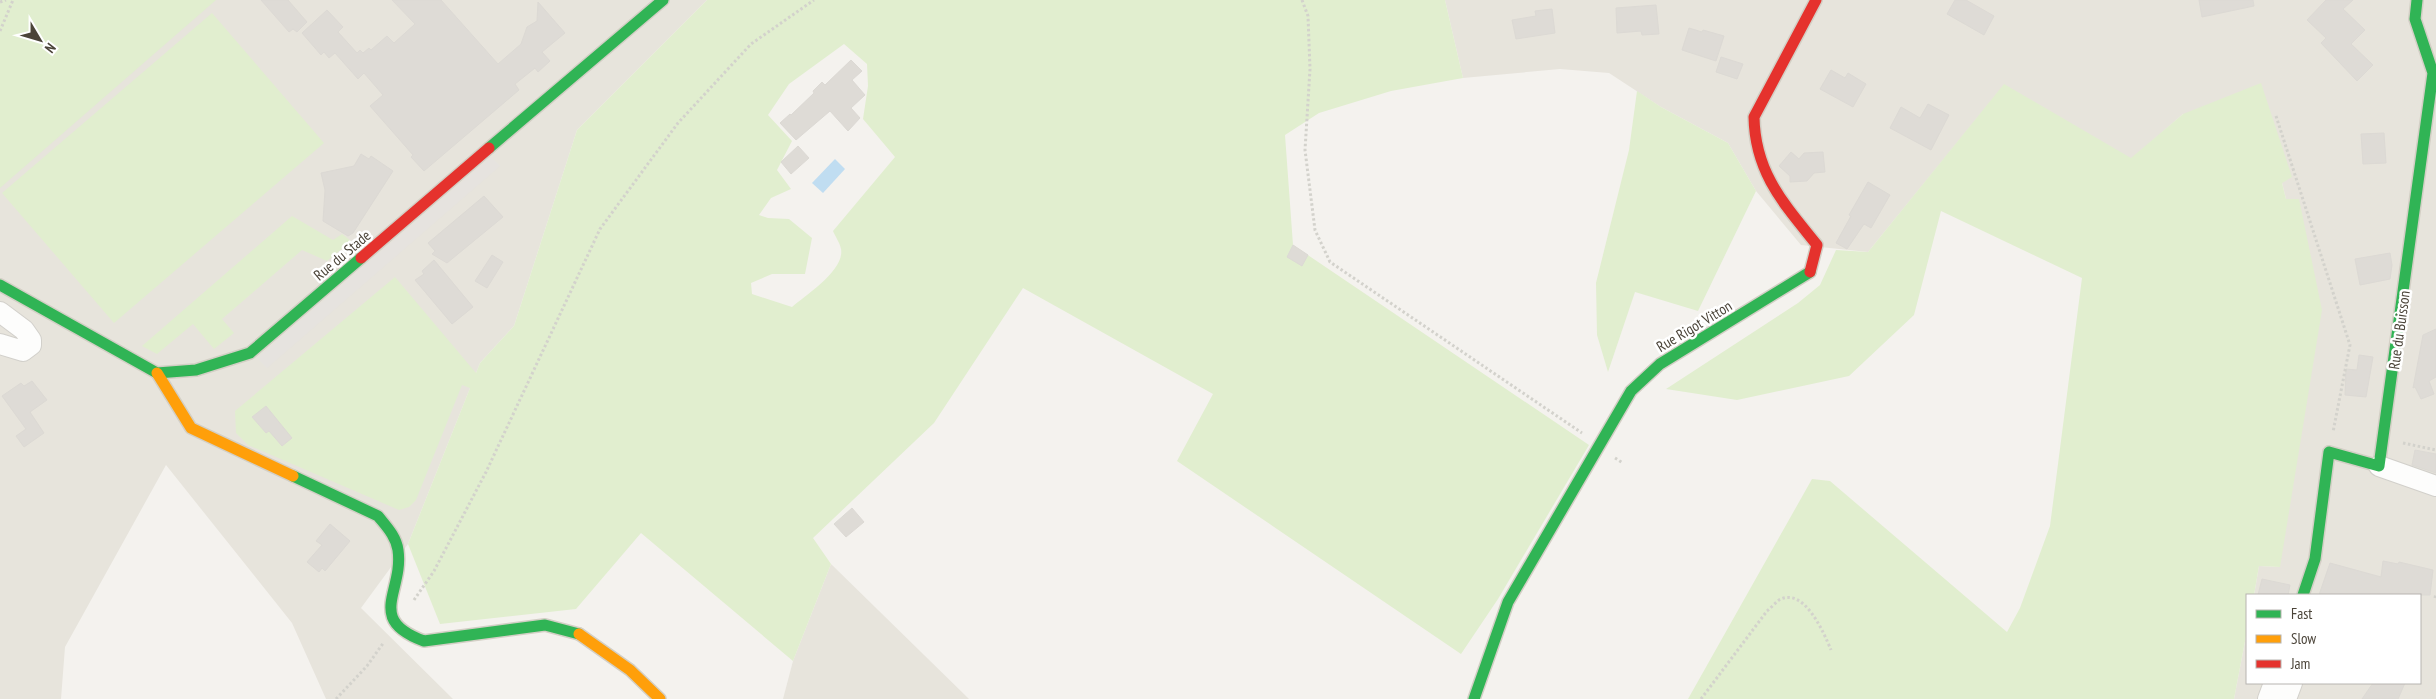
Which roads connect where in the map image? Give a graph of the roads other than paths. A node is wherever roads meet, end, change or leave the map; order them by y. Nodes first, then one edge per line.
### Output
1 (663, 0) edge
2 (1816, 0) edge
3 (2418, 0) edge
4 (2429, 22) dead end
5 (0, 285) edge
6 (0, 312) edge
7 (0, 344) edge
8 (157, 373) junction
9 (2379, 466) junction
10 (2436, 486) edge
11 (2303, 594) edge
12 (2274, 684) edge
13 (2292, 684) edge
14 (660, 699) edge
15 (1474, 699) edge
16 (2268, 699) edge
17 (2286, 699) edge

1 - 8 street, Rue du Stade
2 - 15 street, Rue Rigot Vitton
3 - 4 street
3 - 9 street, Rue du Buisson
5 - 8 street
6 - 7 street
8 - 14 street
9 - 10 street
9 - 11 street
12 - 16 street
13 - 17 street

